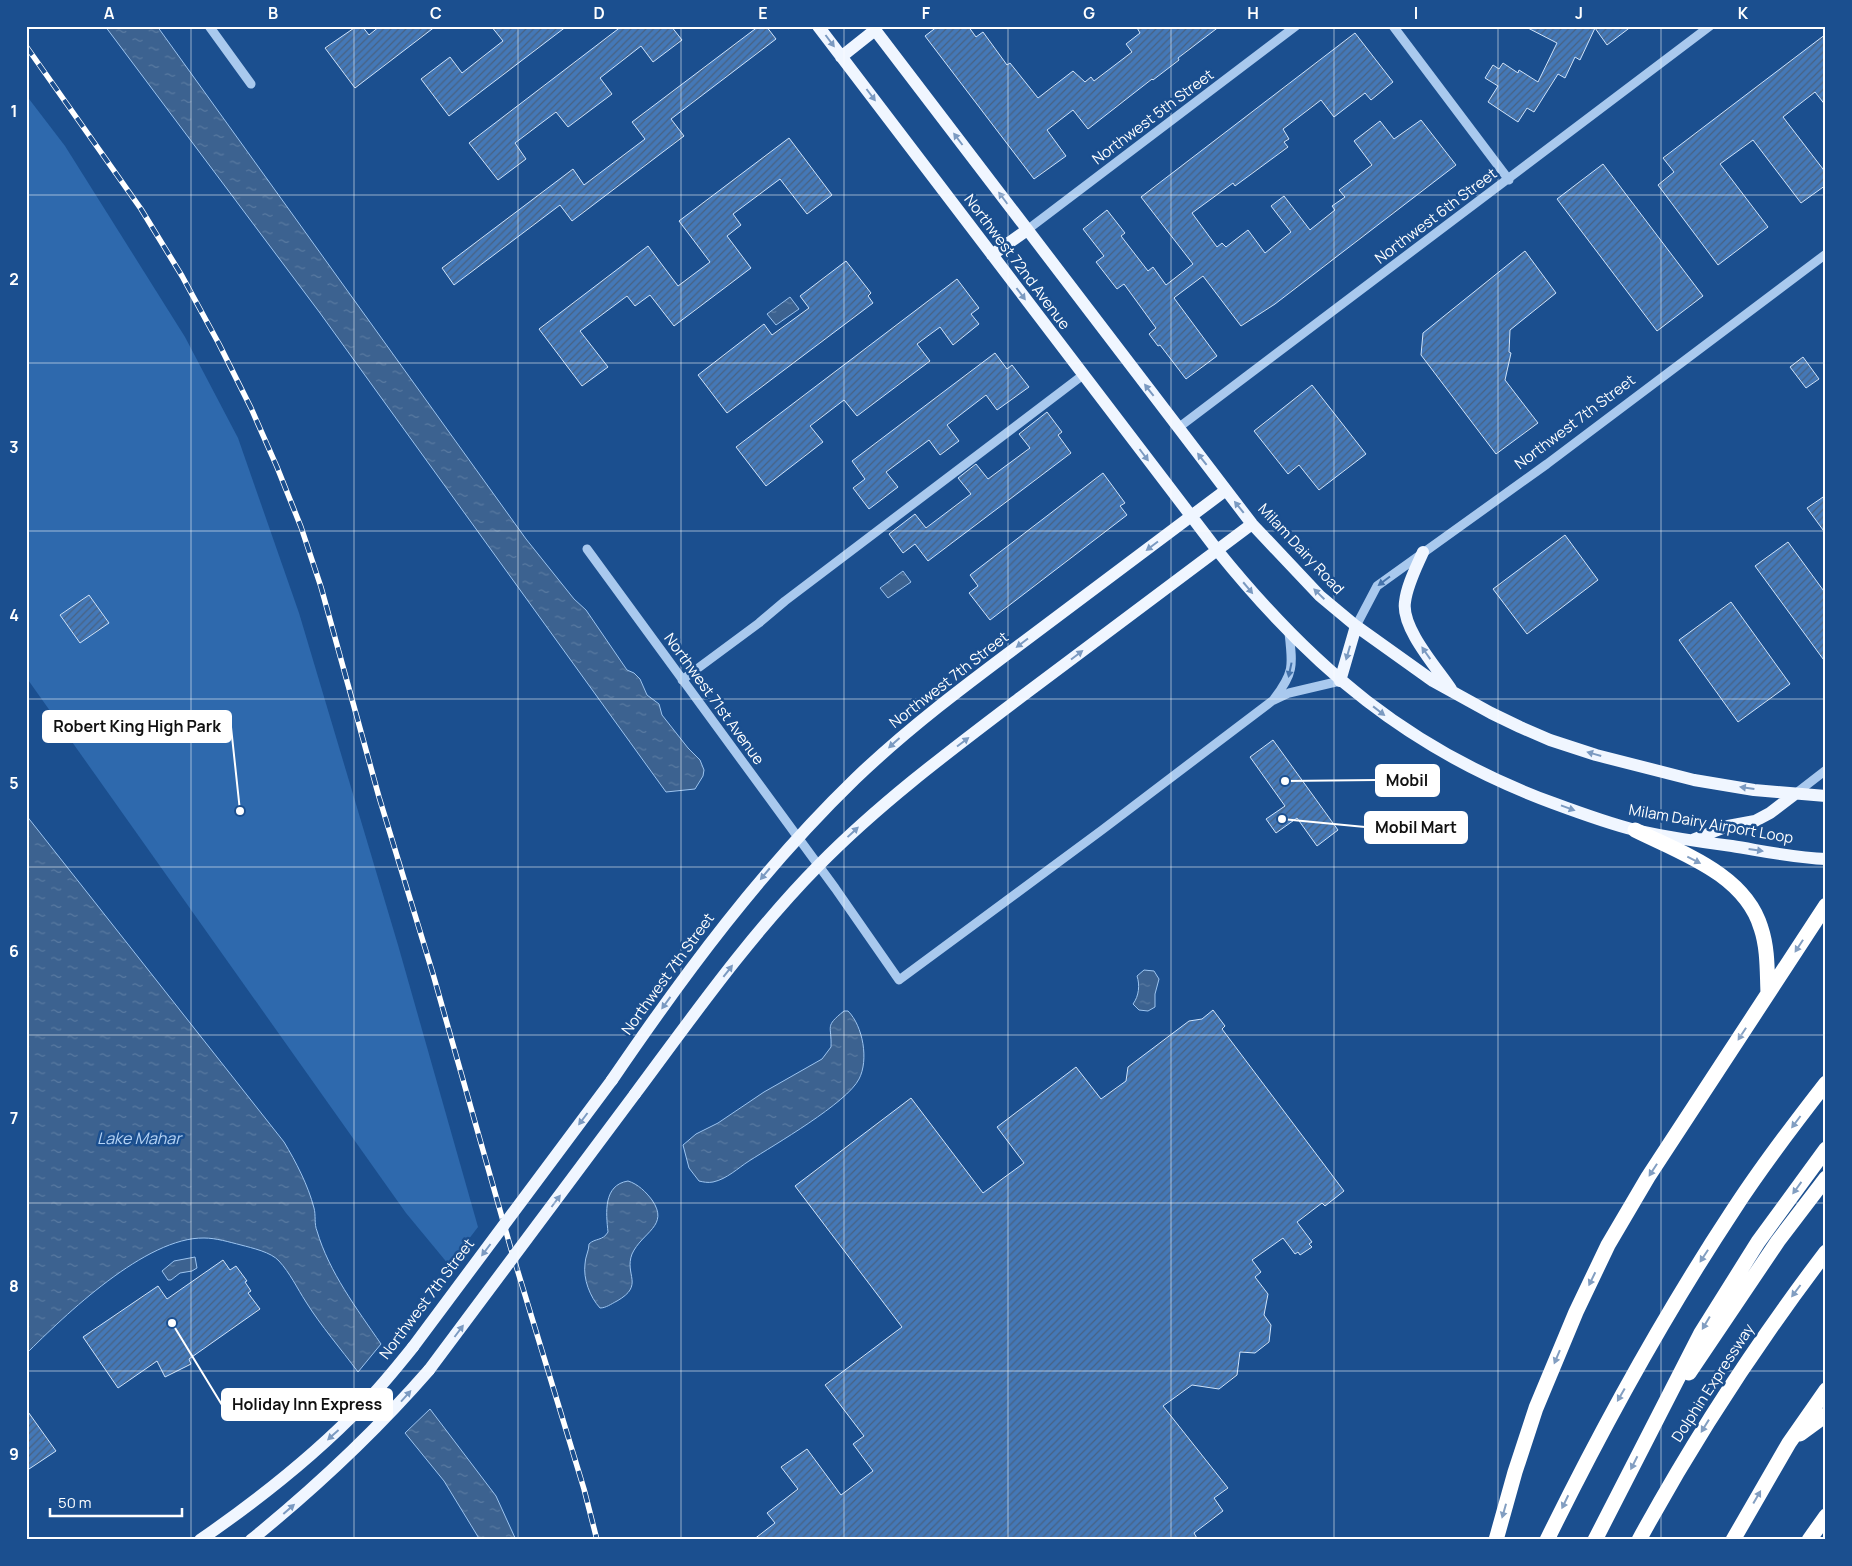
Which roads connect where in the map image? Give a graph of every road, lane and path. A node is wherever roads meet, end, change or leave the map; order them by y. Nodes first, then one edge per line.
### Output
1 (209, 26) edge
2 (818, 26) edge
3 (1296, 26) edge
4 (1393, 26) edge
5 (1710, 26) edge
6 (876, 28) edge
7 (841, 56) junction
8 (251, 84) dead end
9 (1508, 180) junction
10 (1027, 230) junction
11 (1826, 254) edge
12 (992, 255) junction
13 (1083, 375) junction
14 (1178, 428) junction
15 (1226, 490) junction
16 (1191, 516) junction
17 (1252, 524) junction
18 (587, 548) dead end
19 (1217, 550) junction
20 (1423, 552) junction
21 (1356, 626) junction
22 (1289, 633) junction
23 (682, 680) junction
24 (1340, 681) junction
25 (1454, 693) junction
26 (1272, 701) junction
27 (1826, 770) edge
28 (1795, 794) junction
29 (1826, 796) edge
30 (1635, 830) junction
31 (797, 838) junction
32 (1690, 840) junction
33 (1826, 859) edge
34 (818, 866) junction
35 (1826, 905) edge
36 (1768, 993) junction
37 (1826, 1083) edge
38 (1826, 1149) edge
39 (1826, 1178) edge
40 (1826, 1252) edge
41 (1826, 1390) edge
42 (1826, 1415) edge
43 (1656, 1419) junction
44 (1789, 1442) junction
45 (1826, 1516) edge
46 (200, 1540) edge
47 (252, 1540) edge
48 (1496, 1540) edge
49 (1547, 1540) edge
50 (1595, 1540) edge
51 (1639, 1540) edge
52 (1733, 1540) edge
53 (1809, 1540) edge

1 - 8 street
2 -> 7 main road, Northwest 72nd Avenue
3 - 10 street, Northwest 5th Street
4 - 9 street
5 - 9 street, Northwest 6th Street
6 - 7 main road
10 -> 6 main road, Northwest 72nd Avenue
7 -> 12 main road, Northwest 72nd Avenue
9 - 14 street, Northwest 6th Street
10 - 12 main road
14 -> 10 main road, Northwest 72nd Avenue
11 - 20 street, Northwest 7th Street
12 -> 13 main road, Northwest 72nd Avenue
13 -> 16 main road, Northwest 72nd Avenue
13 - 23 street
15 -> 14 main road, Northwest 72nd Avenue
15 - 16 main road, Northwest 7th Street
17 -> 15 main road, Milam Dairy Road
16 - 19 main road, Milam Dairy Airport Loop
16 -> 31 main road, Northwest 7th Street
17 - 19 main road
21 -> 17 main road, Milam Dairy Road
18 - 23 street, Northwest 71st Avenue
19 -> 22 main road, Milam Dairy Airport Loop
34 -> 19 main road
20 -> 21 street, Northwest 7th Street
25 -> 20 main road
21 -> 24 main road
21 - 25 main road
22 - 24 main road, Milam Dairy Airport Loop
22 -> 26 street
23 - 31 street, Northwest 71st Avenue
24 - 26 street
24 -> 30 main road, Milam Dairy Airport Loop
28 -> 25 main road
26 - 34 street, Northwest 71st Avenue
27 - 28 street
28 - 29 main road
28 - 32 main road
30 - 32 main road, Milam Dairy Airport Loop
30 -> 36 highway
31 - 34 street, Northwest 71st Avenue
31 -> 46 main road, Northwest 7th Street, bridge
32 -> 33 main road, Milam Dairy Airport Loop
47 -> 34 main road, bridge
35 -> 36 highway
36 -> 48 highway
37 -> 49 highway
38 -> 43 highway
39 - 43 highway
40 -> 51 highway, Dolphin Expressway
41 - 44 highway
42 - 44 highway
43 -> 50 highway
52 -> 44 highway
45 - 53 highway

